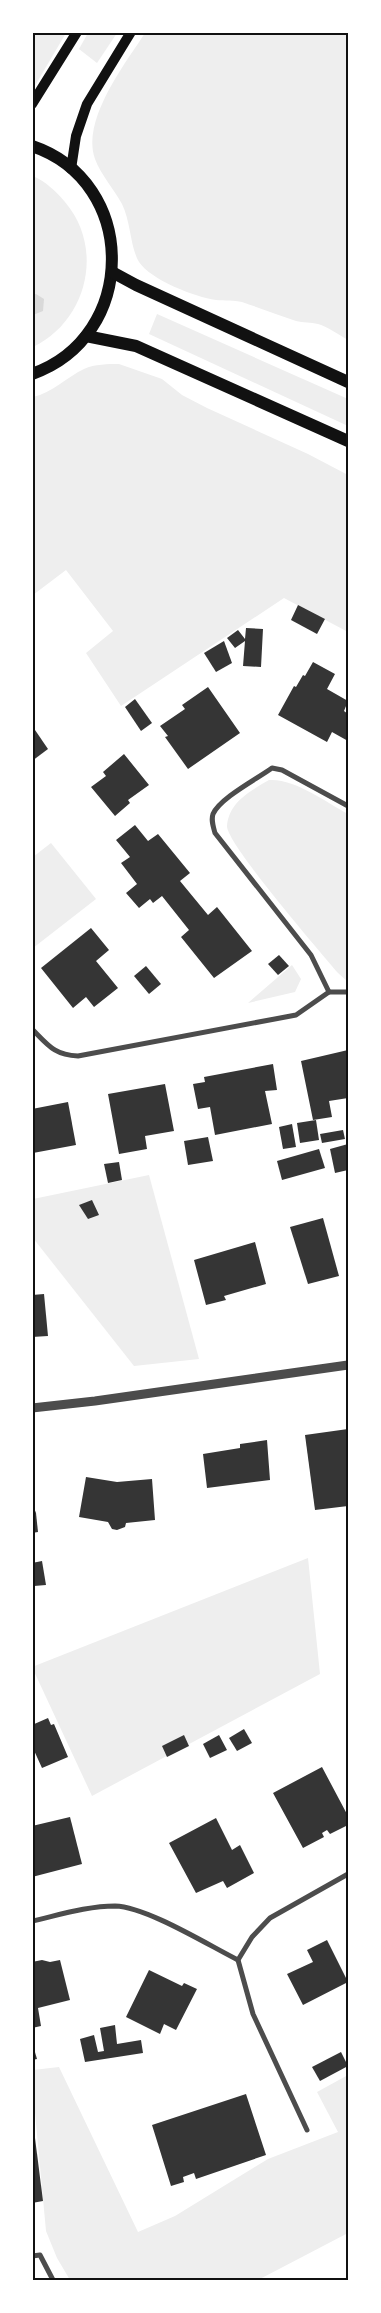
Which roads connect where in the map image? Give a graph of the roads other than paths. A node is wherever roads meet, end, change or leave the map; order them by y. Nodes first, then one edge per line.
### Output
1 (77, 32) edge
2 (131, 32) edge
3 (32, 104) edge
4 (32, 146) edge
5 (71, 169) junction
6 (112, 272) junction
7 (86, 336) junction
8 (32, 374) edge
9 (348, 382) edge
10 (348, 440) edge
11 (348, 806) edge
12 (329, 992) junction
13 (348, 992) edge
14 (32, 1028) edge
15 (348, 1365) edge
16 (32, 1408) edge
17 (348, 1874) edge
18 (32, 1921) edge
19 (238, 1960) junction
20 (307, 2130) dead end
21 (32, 2256) edge
22 (54, 2280) edge

1 - 3 main road
2 - 5 main road
4 - 5 main road
5 - 6 main road
6 - 7 main road
6 - 9 main road
7 - 8 main road
7 - 10 main road
11 - 12 street
12 - 13 street
12 - 14 street
15 - 16 street
17 - 19 street
18 - 19 street
19 - 20 street
21 - 22 street

